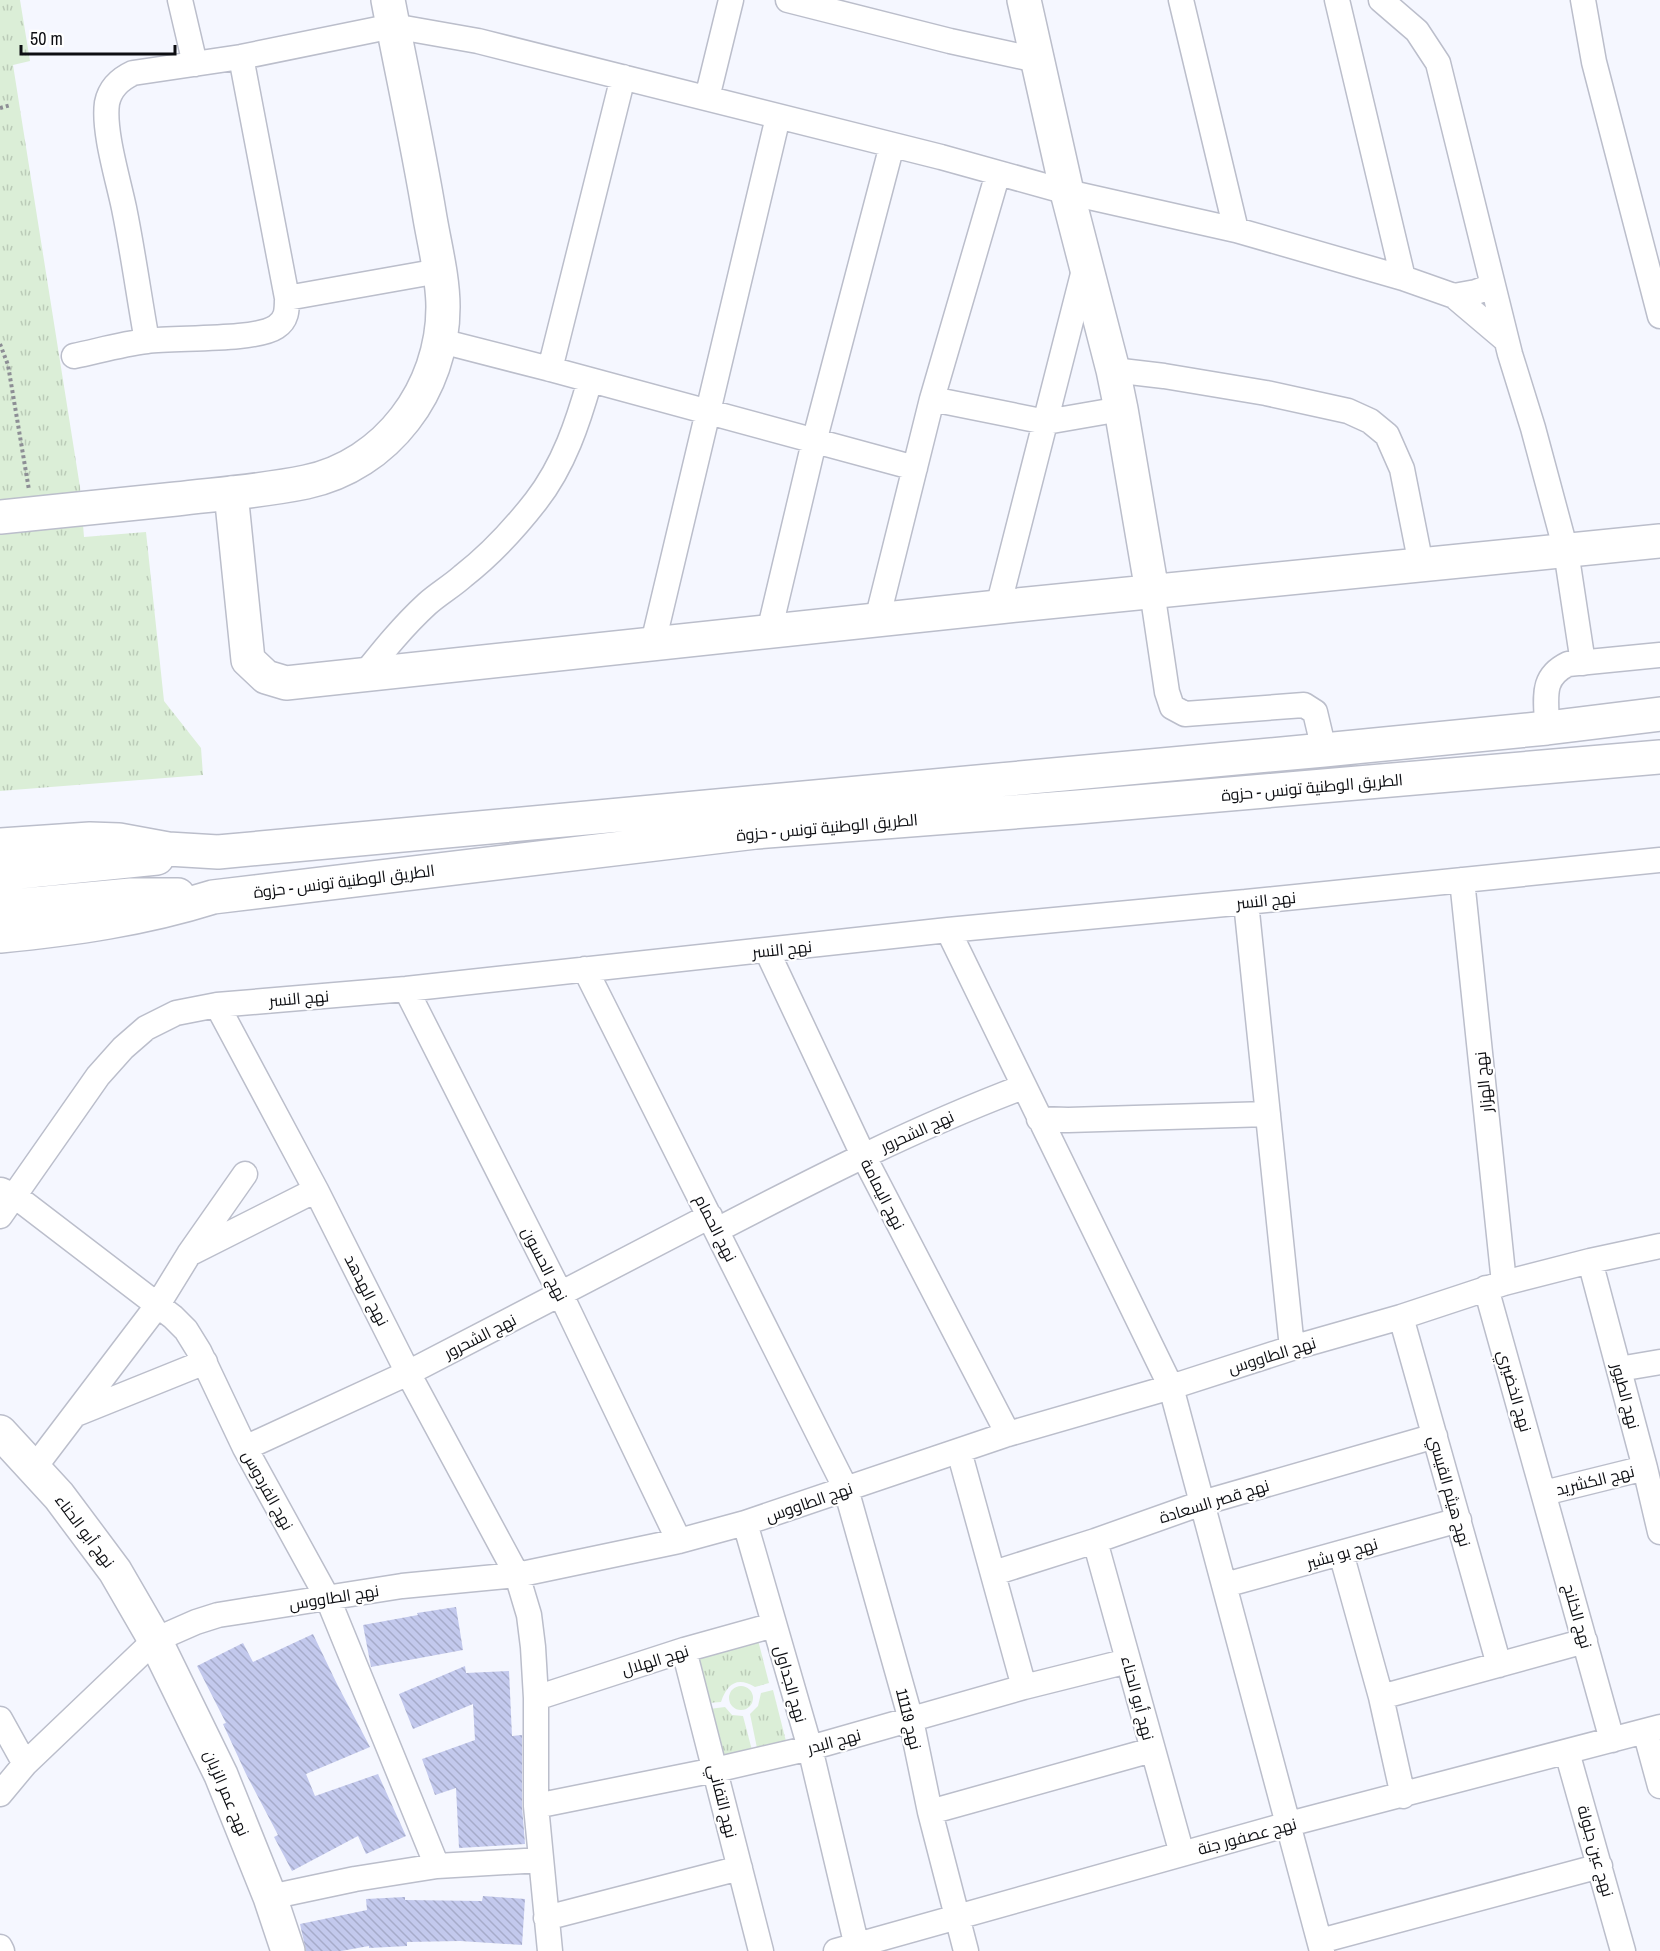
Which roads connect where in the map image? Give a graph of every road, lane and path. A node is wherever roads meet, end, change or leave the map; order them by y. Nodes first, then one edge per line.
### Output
1 (180, 0) edge
2 (731, 0) edge
3 (788, 0) edge
4 (1024, 0) edge
5 (1181, 0) edge
6 (1337, 0) edge
7 (1382, 0) edge
8 (1582, 0) edge
9 (390, 13) edge
10 (241, 57) junction
11 (1037, 60) junction
12 (195, 64) junction
13 (623, 77) junction
14 (707, 98) junction
15 (11, 105) dead end
16 (0, 108) edge
17 (778, 117) junction
18 (892, 145) junction
19 (998, 173) junction
20 (1067, 192) junction
21 (1236, 230) junction
22 (1085, 263) junction
23 (439, 271) junction
24 (1403, 278) junction
25 (1492, 286) junction
26 (1454, 296) junction
27 (287, 298) junction
28 (1660, 316) edge
29 (1506, 339) junction
30 (147, 341) junction
31 (441, 341) junction
32 (0, 344) edge
33 (74, 356) dead end
34 (550, 369) junction
35 (1113, 370) junction
36 (590, 380) junction
37 (932, 399) junction
38 (1121, 409) junction
39 (708, 412) junction
40 (1046, 422) junction
41 (814, 442) junction
42 (915, 468) junction
43 (231, 493) junction
44 (33, 514) junction
45 (0, 517) edge
46 (1660, 541) edge
47 (1566, 551) junction
48 (1421, 565) junction
49 (1152, 591) junction
50 (998, 607) junction
51 (877, 620) junction
52 (769, 632) junction
53 (653, 643) junction
54 (1660, 655) edge
55 (1583, 663) junction
56 (363, 676) junction
57 (1660, 714) edge
58 (1547, 728) junction
59 (1324, 750) junction
60 (1660, 757) edge
61 (0, 845) edge
62 (218, 852) junction
63 (1660, 860) edge
64 (0, 874) edge
65 (1462, 880) junction
66 (213, 897) junction
67 (1246, 902) junction
68 (0, 907) edge
69 (948, 930) junction
70 (0, 936) edge
71 (767, 951) junction
72 (585, 969) junction
73 (406, 989) junction
74 (217, 1005) junction
75 (1023, 1087) junction
76 (1268, 1114) junction
77 (1039, 1119) junction
78 (863, 1155) junction
79 (245, 1174) dead end
80 (316, 1190) junction
81 (7, 1193) edge
82 (0, 1216) edge
83 (713, 1223) junction
84 (1660, 1246) edge
85 (189, 1254) junction
86 (1590, 1261) junction
87 (1495, 1286) junction
88 (561, 1295) junction
89 (157, 1306) junction
90 (1401, 1317) junction
91 (1293, 1348) junction
92 (205, 1362) junction
93 (1660, 1362) edge
94 (1619, 1369) junction
95 (408, 1373) junction
96 (1171, 1387) junction
97 (75, 1415) junction
98 (0, 1432) edge
99 (1008, 1434) junction
100 (1435, 1436) junction
101 (245, 1448) junction
102 (959, 1451) junction
103 (1646, 1467) junction
104 (34, 1468) junction
105 (846, 1489) junction
106 (1544, 1493) junction
107 (1202, 1503) junction
108 (1459, 1520) junction
109 (745, 1523) junction
110 (1660, 1532) edge
111 (679, 1541) junction
112 (1095, 1541) junction
113 (1341, 1553) junction
114 (994, 1573) junction
115 (517, 1575) junction
116 (1225, 1585) junction
117 (328, 1599) junction
118 (774, 1625) junction
119 (155, 1640) junction
120 (1586, 1641) junction
121 (684, 1650) junction
122 (1128, 1661) junction
123 (1499, 1665) junction
124 (1024, 1687) junction
125 (1381, 1697) junction
126 (536, 1698) junction
127 (0, 1719) edge
128 (911, 1720) junction
129 (1653, 1729) edge
130 (1612, 1740) junction
131 (810, 1748) junction
132 (1152, 1750) junction
133 (1567, 1752) junction
134 (25, 1764) junction
135 (715, 1770) junction
136 (1660, 1786) edge
137 (0, 1794) edge
138 (1403, 1796) junction
139 (536, 1806) junction
140 (930, 1812) junction
141 (1289, 1824) junction
142 (1182, 1854) junction
143 (541, 1860) junction
144 (437, 1866) junction
145 (1600, 1866) junction
146 (740, 1868) junction
147 (270, 1897) junction
148 (546, 1917) junction
149 (957, 1917) junction
150 (1321, 1946) edge
151 (850, 1949) edge
152 (288, 1951) edge
153 (550, 1951) edge
154 (761, 1951) edge
155 (966, 1951) edge
156 (1623, 1951) edge

1 - 12 street
2 - 14 street
3 - 11 street
4 - 11 main road
5 - 21 street
6 - 24 street
7 - 25 street
8 - 28 street
9 - 10 street
9 - 13 street
9 - 23 main road
10 - 12 street
10 - 27 street
11 - 20 main road
12 - 30 street
13 - 14 street
13 - 34 street
14 - 17 street
15 - 16 path
17 - 18 street
17 - 39 street
18 - 19 street
18 - 41 street
19 - 20 street
19 - 37 street
20 - 21 street
20 - 22 main road
21 - 24 street
22 - 35 main road
22 - 40 street
23 - 27 street
23 - 31 main road
24 - 26 street
25 - 26 street
25 - 29 street
26 - 29 street
27 - 30 street
29 - 47 street
30 - 33 street
31 - 34 street
31 - 43 main road
32 - 44 path
34 - 36 street
35 - 38 main road
35 - 48 street
36 - 39 street
36 - 56 street
37 - 40 street
37 - 42 street
38 - 40 street
38 - 49 main road
39 - 41 street
39 - 53 street
40 - 50 street
41 - 42 street
41 - 52 street
42 - 51 street
43 - 44 main road
43 - 56 main road
44 - 45 main road
46 - 47 main road
47 - 48 main road
47 - 55 street
48 - 49 main road
49 - 50 main road
49 - 59 street
50 - 51 main road
51 - 52 main road
52 - 53 main road
53 - 56 main road
54 - 55 street
55 - 58 street
57 - 58 main road, الطريق الوطنية تونس - حزوة
58 - 59 main road, الطريق الوطنية تونس - حزوة
59 - 62 main road, الطريق الوطنية تونس - حزوة
60 - 66 main road, الطريق الوطنية تونس - حزوة
61 - 62 main road, الطريق الوطنية تونس - حزوة
62 - 64 main road
63 - 65 street, نهج النسر
65 - 67 street, نهج النسر
65 - 87 street, نهج الهزار
66 - 68 main road
66 - 70 main road, الطريق الوطنية تونس - حزوة
67 - 69 street, نهج النسر
67 - 76 street
69 - 71 street, نهج النسر
69 - 75 street
71 - 72 street, نهج النسر
71 - 78 street, نهج اليمامة
72 - 73 street, نهج النسر
72 - 83 street, نهج الحمام
73 - 74 street, نهج النسر
73 - 88 street, نهج الحسون
74 - 80 street, نهج الهدهد
74 - 81 street, نهج النسر
75 - 77 street
75 - 78 street, نهج الشحرور
76 - 77 street
76 - 91 street
77 - 96 street
78 - 83 street, نهج الشحرور
78 - 99 street, نهج اليمامة
79 - 85 street
80 - 85 street
80 - 95 street, نهج الهدهد
81 - 82 street, نهج النسر
81 - 89 street, نهج الفردوس
83 - 88 street, نهج الشحرور
83 - 105 street, نهج الحمام
84 - 86 street, نهج الطاووس
85 - 89 street
86 - 87 street, نهج الطاووس
86 - 94 street, نهج الطيور
87 - 90 street, نهج الطاووس
87 - 106 street, نهج الخضيري
88 - 95 street, نهج الشحرور
88 - 111 street, نهج الحسون
89 - 92 street, نهج الفردوس
89 - 97 street
90 - 91 street, نهج الطاووس
90 - 100 street, نهج هيثم القيسي
91 - 96 street, نهج الطاووس
92 - 97 street
92 - 101 street, نهج الفردوس
93 - 94 street
94 - 103 street, نهج الطيور
95 - 101 street, نهج الشحرور
95 - 115 street, نهج الهدهد
96 - 99 street, نهج الطاووس
96 - 107 street
97 - 104 street
98 - 104 main road, نهج أبو الحناء
99 - 102 street, نهج الطاووس
100 - 107 street, نهج قصر السعادة
100 - 108 street, نهج هيثم القيسي
101 - 117 street, نهج الفردوس
102 - 105 street, نهج الطاووس
102 - 114 street
103 - 106 street, نهج الكشريد
103 - 110 street, نهج الطيور
104 - 119 main road, نهج أبو الحناء
105 - 109 street, نهج الطاووس
105 - 128 street, نهج 11119
106 - 120 street, نهج الخلنج
107 - 112 street, نهج قصر السعادة
107 - 116 street
108 - 113 street, نهج بو بشير
108 - 123 street, نهج هيثم القيسي
109 - 111 street, نهج الطاووس
109 - 118 street, نهج الجداول
111 - 115 street, نهج الطاووس
112 - 114 street, نهج قصر السعادة
112 - 122 street, نهج أبو الحناء
113 - 116 street, نهج بو بشير
113 - 125 street
114 - 124 street
115 - 117 street, نهج الطاووس
115 - 126 street, نهج الهدهد
116 - 141 street
117 - 119 street, نهج الطاووس
117 - 144 street, نهج الفردوس
118 - 121 street, نهج الهلال
118 - 131 street, نهج الجداول
119 - 134 street, نهج الطاووس
119 - 147 main road, نهج عمر الزيان
120 - 123 street
120 - 130 street, نهج الخلنج
121 - 126 street, نهج الهلال
121 - 135 street, نهج التفاني
122 - 124 street, نهج البدر
122 - 132 street, نهج أبو الحناء
123 - 125 street
124 - 128 street, نهج البدر
125 - 138 street
126 - 139 street, نهج الهدهد
127 - 134 street
128 - 131 street, نهج البدر
128 - 140 street, نهج 11119
129 - 130 street, نهج عصفور جنة
129 - 136 street
130 - 133 street, نهج عصفور جنة
131 - 135 street, نهج البدر
131 - 151 street, نهج الجداول
132 - 140 street
132 - 142 street, نهج أبو الحناء
133 - 138 street, نهج عصفور جنة
133 - 145 street, نهج عين جلولة
134 - 137 street, نهج الطاووس
135 - 139 street, نهج البدر
135 - 146 street, نهج التفاني
138 - 141 street, نهج عصفور جنة
139 - 143 street, نهج الهدهد
140 - 149 street, نهج 11119
141 - 142 street, نهج عصفور جنة
141 - 150 street
142 - 149 street, نهج عصفور جنة
143 - 144 street
143 - 148 street, نهج الهدهد
144 - 147 street
145 - 150 street
145 - 156 street, نهج عين جلولة
146 - 148 street
146 - 154 street, نهج التفاني
147 - 152 main road, نهج عمر الزيان
148 - 153 street, نهج الهدهد
149 - 151 street, نهج عصفور جنة
149 - 155 street, نهج 11119

